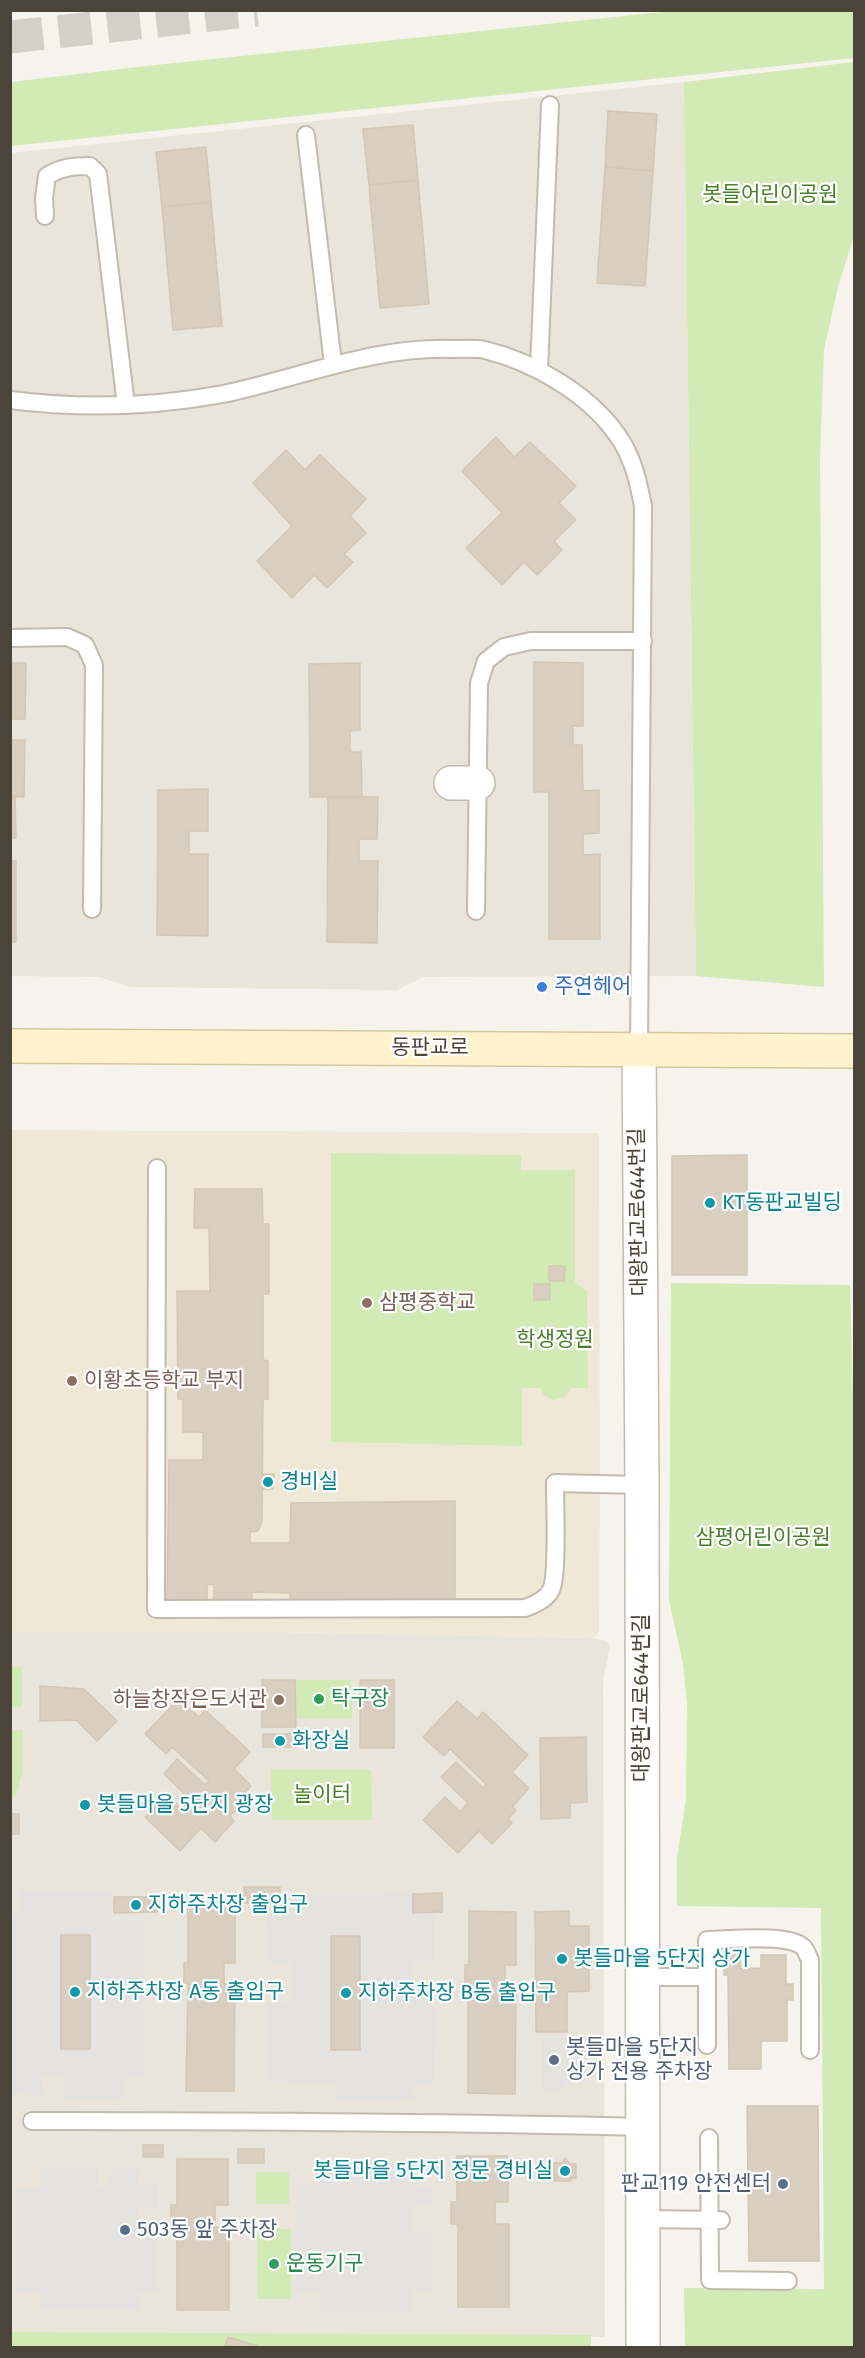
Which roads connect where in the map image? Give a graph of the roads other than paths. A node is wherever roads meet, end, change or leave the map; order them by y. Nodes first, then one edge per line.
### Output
1 (550, 105) dead end
2 (306, 135) dead end
3 (45, 216) dead end
4 (333, 364) junction
5 (539, 370) junction
6 (10, 400) edge
7 (126, 405) junction
8 (10, 638) edge
9 (643, 641) junction
10 (92, 909) dead end
11 (476, 911) dead end
12 (10, 1046) edge
13 (639, 1049) junction
14 (852, 1051) edge
15 (157, 1168) dead end
16 (642, 1485) junction
17 (642, 1977) junction
18 (707, 1977) junction
19 (707, 2045) dead end
20 (810, 2050) dead end
21 (32, 2121) dead end
22 (643, 2127) junction
23 (709, 2138) dead end
24 (643, 2219) junction
25 (715, 2220) junction
26 (788, 2281) dead end
27 (644, 2348) edge

1 - 5 lane
2 - 4 lane
3 - 7 lane
4 - 5 lane
4 - 7 lane
5 - 9 lane
6 - 7 lane
8 - 10 lane
9 - 11 lane
9 - 13 lane
12 - 13 main road, 동판교로
13 - 14 main road, 동판교로
13 - 16 street, 대왕판교로644번길
15 - 16 lane
16 - 17 street, 대왕판교로644번길
17 - 18 lane
17 - 22 street, 대왕판교로644번길
18 - 19 lane
18 - 20 lane
21 - 22 lane
22 - 24 street, 대왕판교로644번길
23 - 25 lane
24 - 25 lane
24 - 27 street, 대왕판교로644번길
25 - 26 lane

